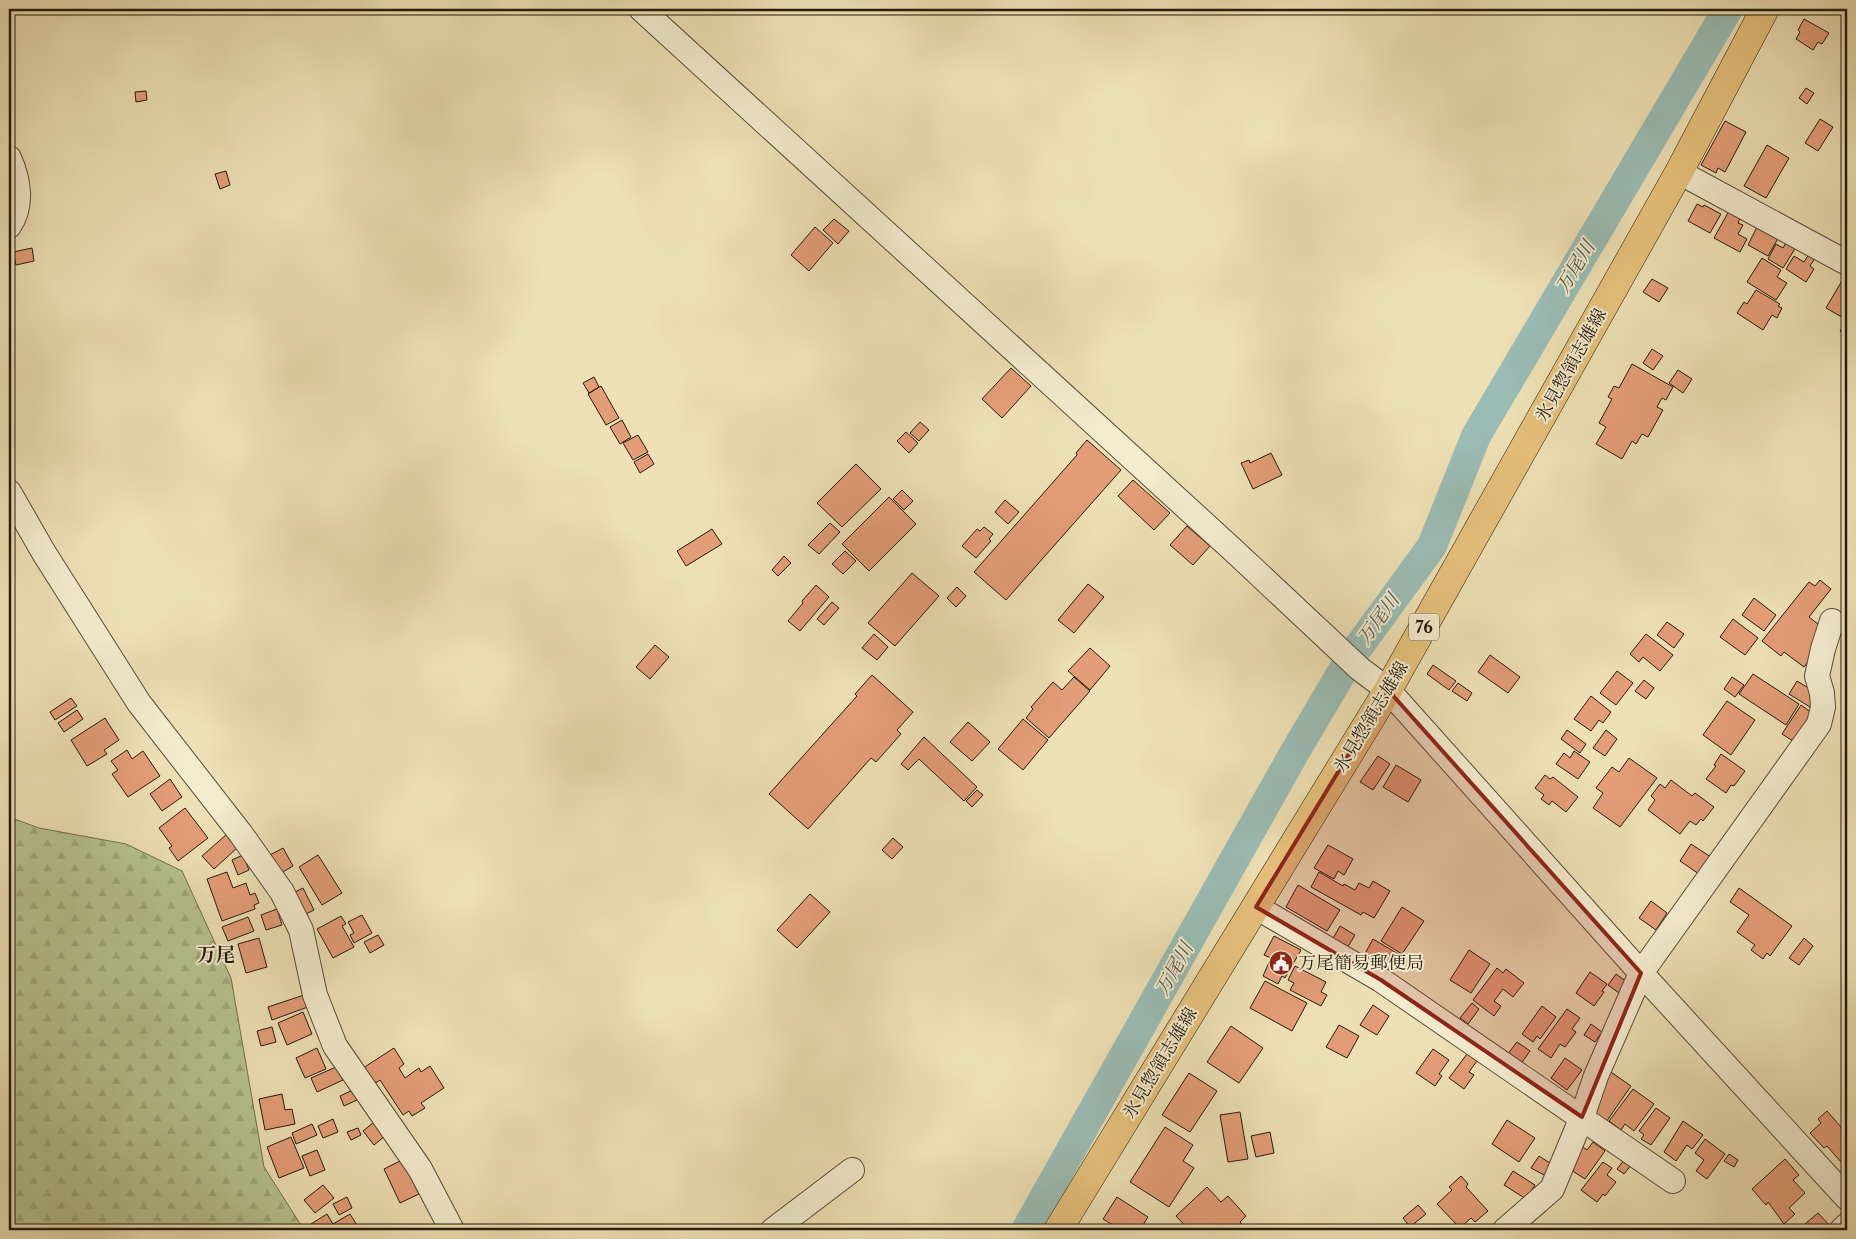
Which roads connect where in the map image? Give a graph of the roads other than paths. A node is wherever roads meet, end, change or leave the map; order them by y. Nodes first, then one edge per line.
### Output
1 (641, 9) edge
2 (1765, 9) edge
3 (9, 158) edge
4 (1679, 172) junction
5 (9, 226) edge
6 (1847, 263) edge
7 (9, 492) edge
8 (1832, 621) dead end
9 (1388, 690) junction
10 (1256, 907) junction
11 (1641, 973) junction
12 (1582, 1117) junction
13 (852, 1170) dead end
14 (1673, 1181) dead end
15 (1847, 1198) edge
16 (1847, 1225) edge
17 (452, 1230) edge
18 (773, 1230) edge
19 (1058, 1230) edge
20 (1505, 1230) edge
21 (1842, 1230) edge

1 - 9 street
2 - 4 main road, 氷見惣領志雄線 / 76
3 - 5 street
4 - 6 street
4 - 9 main road, 氷見惣領志雄線 / 76
7 - 17 street
8 - 11 street
9 - 10 main road, 氷見惣領志雄線 / 76
9 - 11 street
10 - 12 street
10 - 19 main road, 氷見惣領志雄線 / 76
11 - 12 street
11 - 15 street
12 - 14 street
12 - 20 street
13 - 18 street
16 - 21 street

